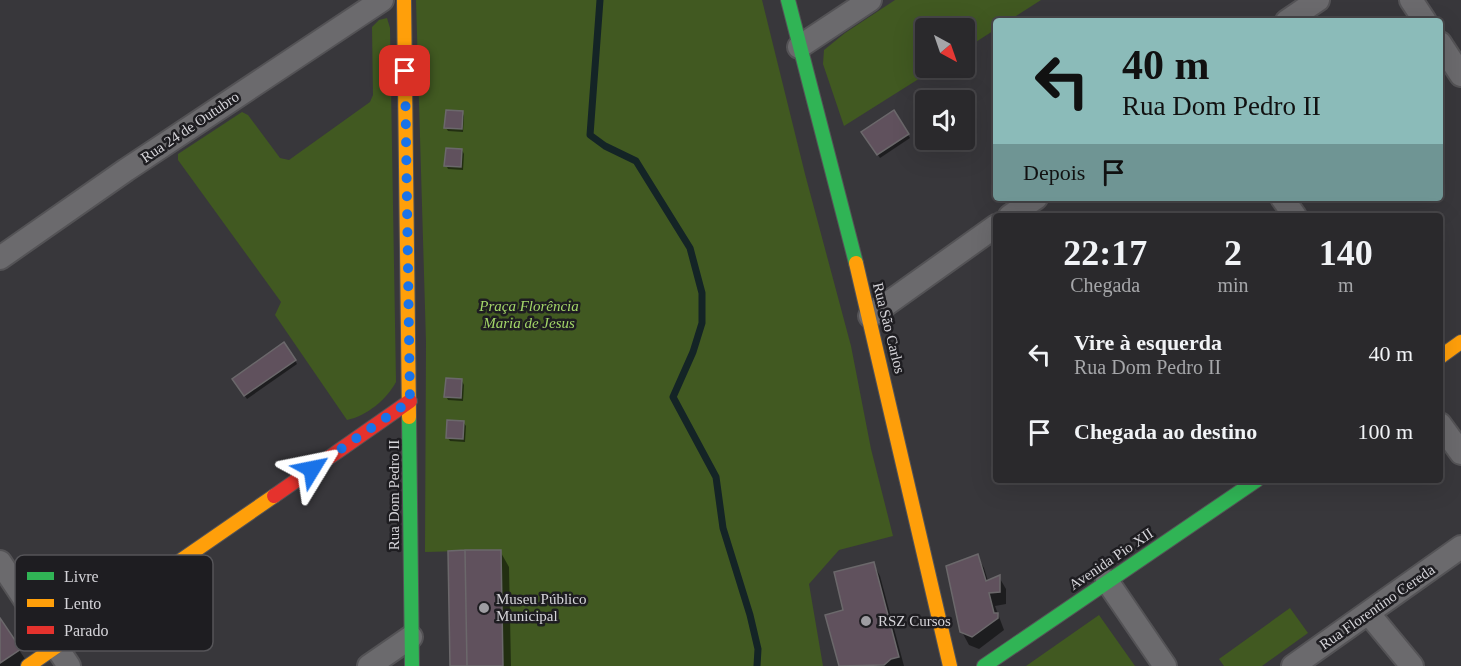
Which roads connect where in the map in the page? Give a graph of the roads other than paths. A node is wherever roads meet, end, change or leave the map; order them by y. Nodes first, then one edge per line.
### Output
1 (382, 0) edge
2 (404, 0) edge
3 (788, 0) edge
4 (870, 0) edge
5 (1318, 0) edge
6 (1411, 0) edge
7 (1291, 18) edge
8 (1423, 18) edge
9 (799, 47) junction
10 (1443, 48) edge
11 (1461, 75) edge
12 (1032, 201) edge
13 (1014, 213) edge
14 (993, 228) edge
15 (0, 258) edge
16 (870, 316) junction
17 (1461, 342) edge
18 (1443, 355) edge
19 (410, 401) junction
20 (1443, 428) edge
21 (1461, 453) edge
22 (1253, 483) edge
23 (1461, 547) edge
24 (187, 555) edge
25 (0, 561) edge
26 (1107, 581) junction
27 (15, 584) edge
28 (1369, 614) junction
29 (411, 637) junction
30 (49, 651) edge
31 (59, 651) edge
32 (28, 666) edge
33 (69, 666) edge
34 (369, 666) edge
35 (412, 666) edge
36 (950, 666) edge
37 (984, 666) edge
38 (1165, 666) edge
39 (1293, 666) edge
40 (1412, 666) edge

1 - 15 street, Rua 24 de Outubro
2 - 19 street, Rua Dom Pedro II
3 - 9 street, Rua São Carlos
4 - 9 street
5 - 7 street
6 - 8 street
9 - 16 street, Rua São Carlos
10 - 11 street
12 - 13 street
14 - 16 street
16 - 36 street, Rua São Carlos
17 - 18 street
19 - 24 street
19 - 29 street, Rua Dom Pedro II
20 - 21 street
22 - 26 street, Avenida Pio XII
23 - 28 street, Rua Florentino Cereda
25 - 27 street
26 - 37 street, Avenida Pio XII
26 - 38 street
28 - 39 street, Rua Florentino Cereda
28 - 40 street
29 - 34 street
29 - 35 street, Rua Dom Pedro II
30 - 32 street
31 - 33 street

